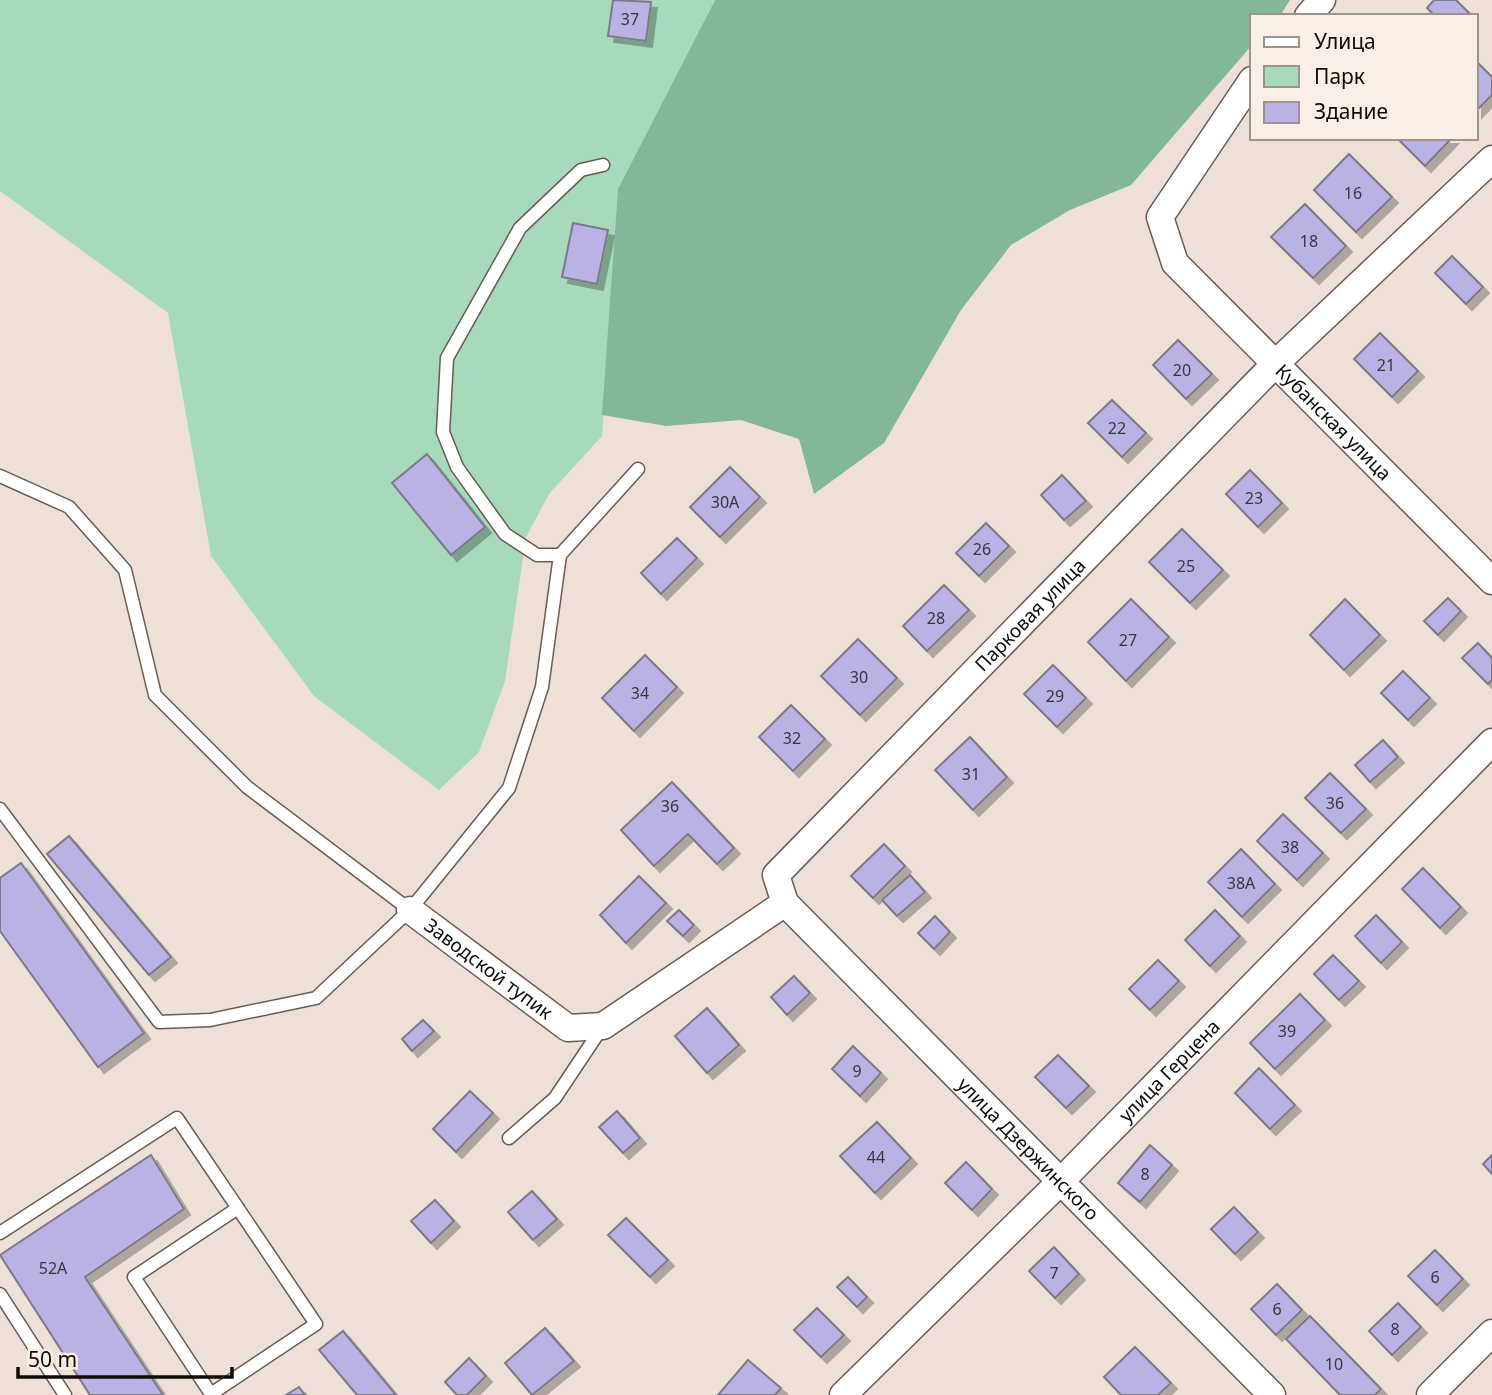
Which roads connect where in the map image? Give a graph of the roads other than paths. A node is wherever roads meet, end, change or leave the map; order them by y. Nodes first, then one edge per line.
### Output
1 (1322, 0) edge
2 (1310, 14) edge
3 (1250, 83) edge
4 (1492, 159) edge
5 (603, 165) dead end
6 (1276, 363) junction
7 (638, 469) dead end
8 (0, 476) edge
9 (560, 555) junction
10 (1492, 581) edge
11 (1492, 742) edge
12 (0, 809) edge
13 (786, 903) junction
14 (410, 910) junction
15 (603, 1026) junction
16 (509, 1138) dead end
17 (1061, 1181) junction
18 (239, 1208) junction
19 (0, 1233) edge
20 (0, 1293) edge
21 (1492, 1333) edge
22 (65, 1395) edge
23 (843, 1395) edge
24 (1272, 1395) edge
25 (1430, 1395) edge

1 - 2 street
3 - 6 street, Кубанская улица
4 - 6 street, Парковая улица
5 - 9 lane
6 - 10 street, Кубанская улица
6 - 13 street, Парковая улица
7 - 9 lane
8 - 14 lane
9 - 14 lane
11 - 17 street, улица Герцена
12 - 14 lane
13 - 15 street
13 - 17 street, улица Дзержинского
14 - 15 street, Заводской тупик
15 - 16 lane
17 - 23 street, улица Герцена
17 - 24 street, улица Дзержинского
18 - 18 lane
18 - 19 lane
20 - 22 lane
21 - 25 street

